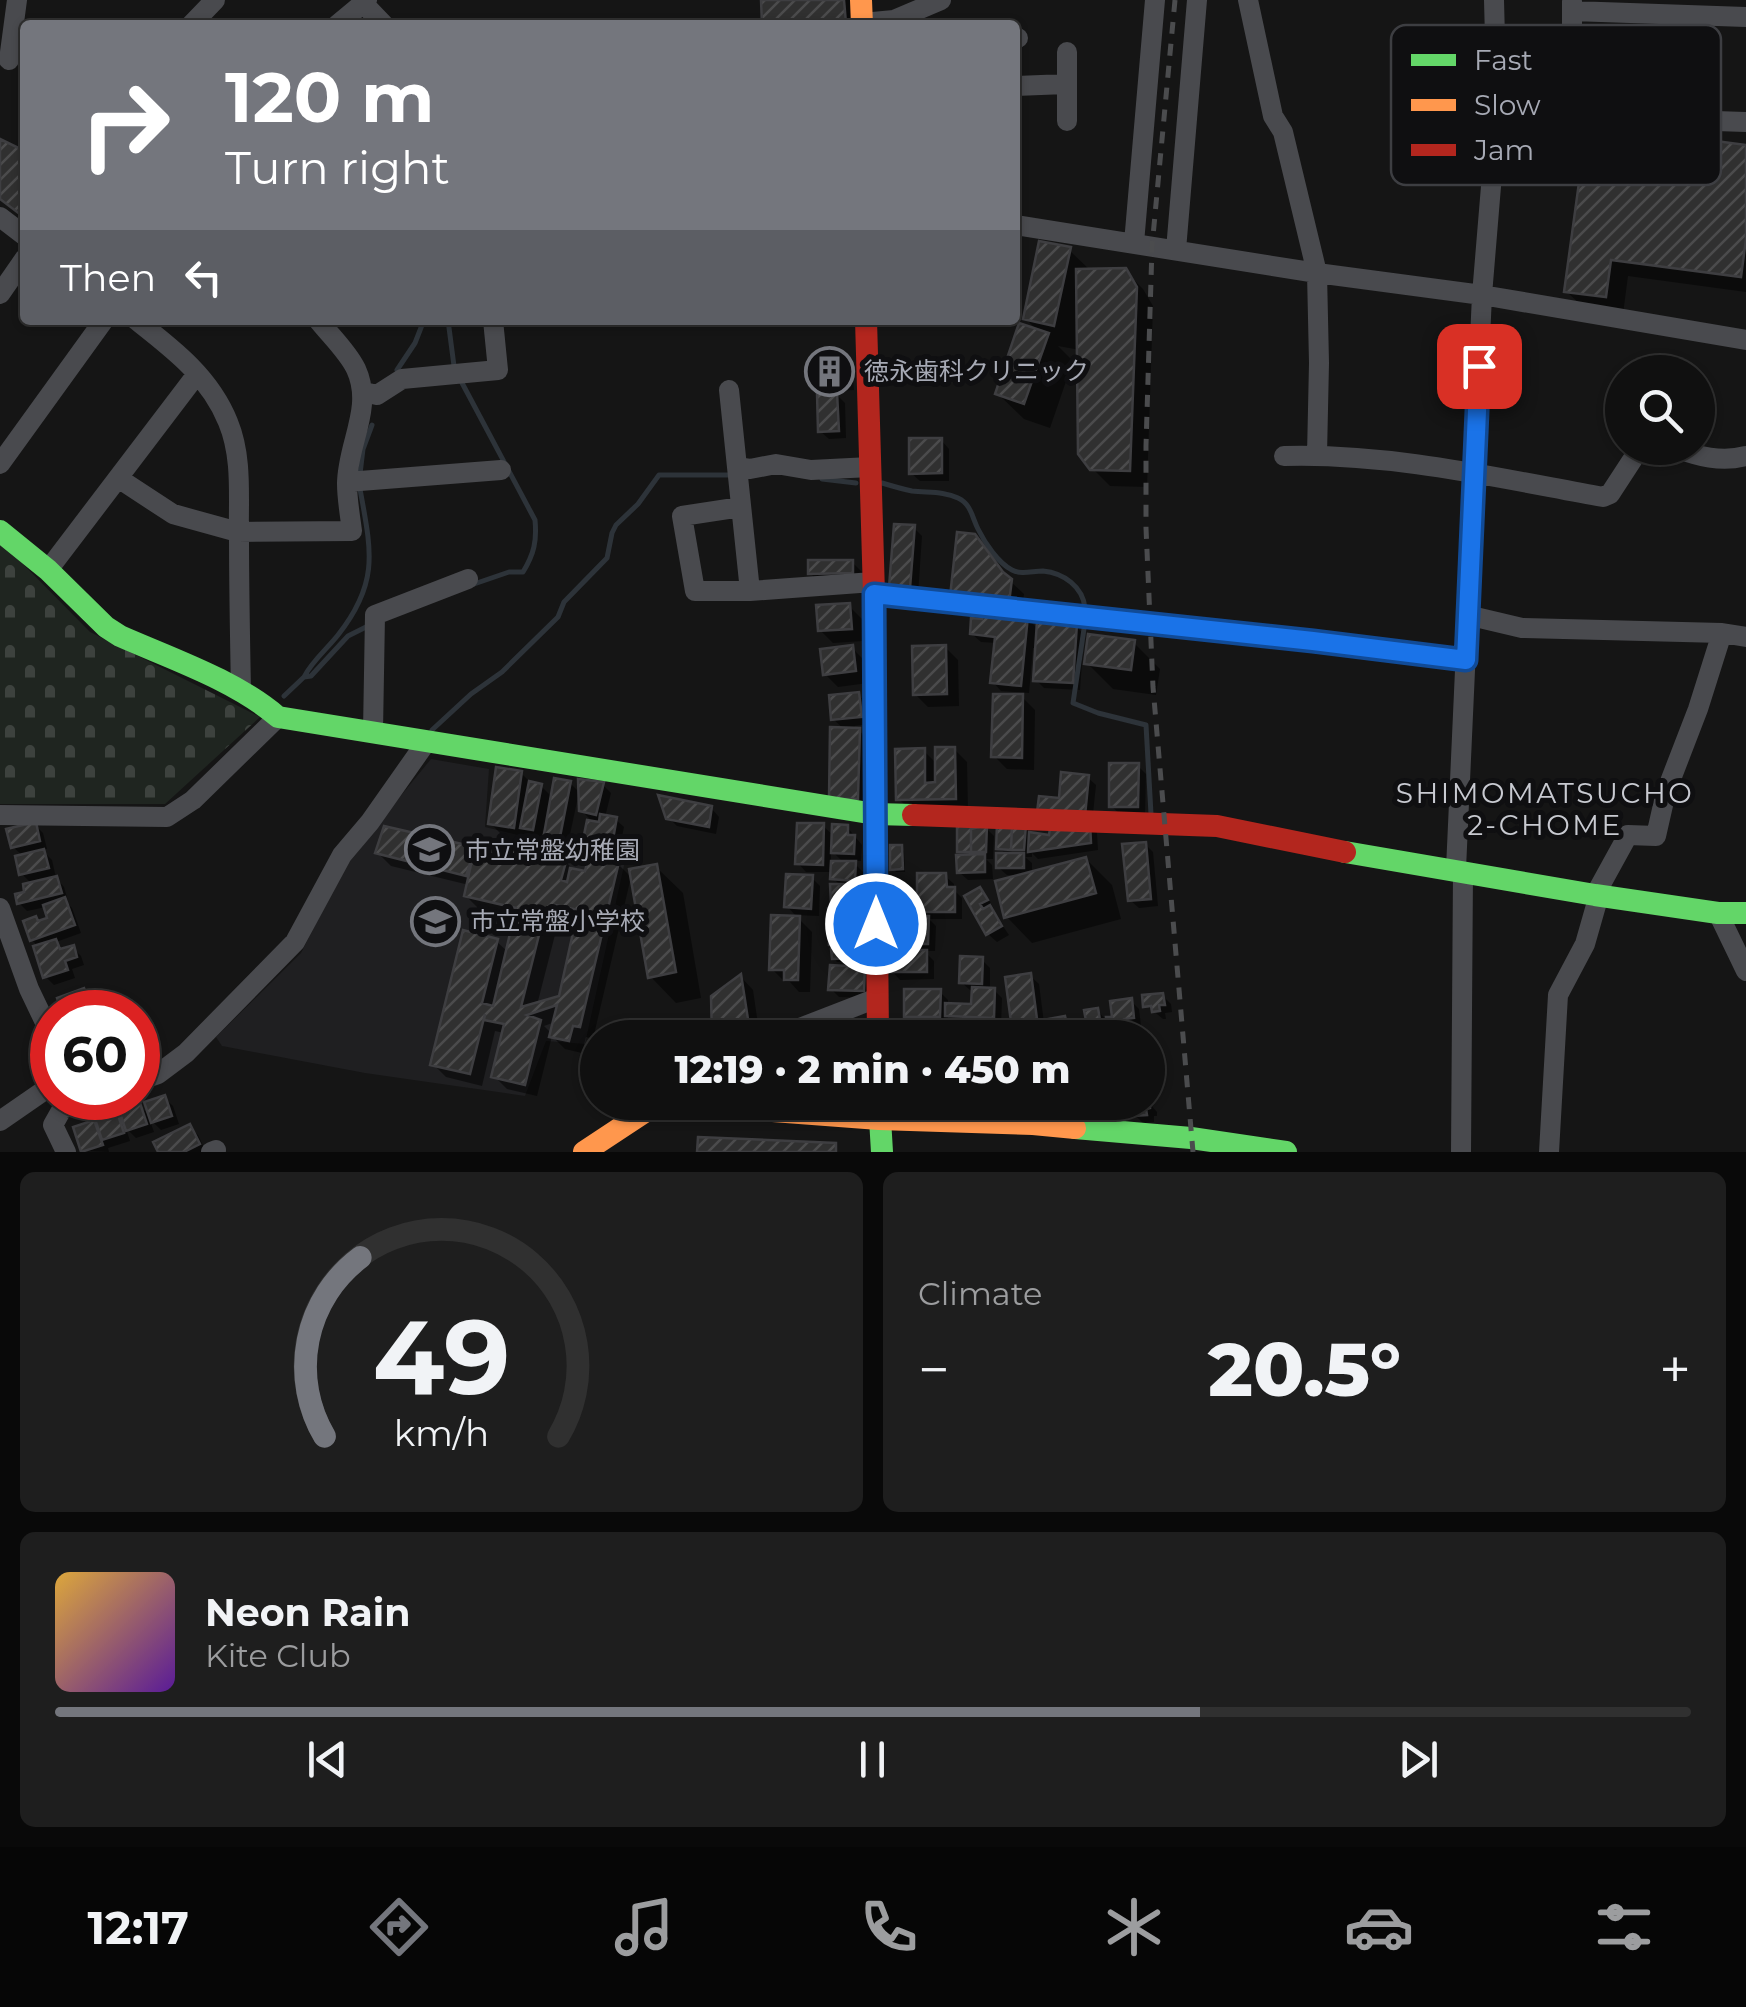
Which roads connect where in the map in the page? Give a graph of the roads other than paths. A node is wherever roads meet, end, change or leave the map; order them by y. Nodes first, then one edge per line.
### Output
1 (17, 0) edge
2 (215, 0) edge
3 (941, 0) edge
4 (1156, 0) edge
5 (1197, 0) edge
6 (1248, 0) edge
7 (1494, 0) edge
8 (365, 2) edge
9 (1572, 6) edge
10 (1653, 7) edge
11 (861, 16) edge
12 (1746, 17) edge
13 (196, 20) edge
14 (343, 20) edge
15 (1495, 25) edge
16 (1066, 52) dead end
17 (11, 61) edge
18 (1066, 84) junction
19 (1020, 86) edge
20 (1721, 121) edge
21 (1067, 122) dead end
22 (1746, 122) edge
23 (1491, 185) edge
24 (0, 217) edge
25 (1020, 226) edge
26 (20, 232) edge
27 (1134, 244) junction
28 (1176, 250) junction
29 (20, 265) edge
30 (1317, 274) junction
31 (0, 294) edge
32 (1482, 295) junction
33 (100, 325) edge
34 (142, 325) edge
35 (322, 325) edge
36 (493, 325) edge
37 (866, 325) edge
38 (1746, 340) edge
39 (197, 374) junction
40 (729, 390) dead end
41 (364, 392) junction
42 (1317, 455) junction
43 (1284, 456) dead end
44 (1746, 456) edge
45 (1715, 459) edge
46 (0, 464) edge
47 (1629, 465) edge
48 (870, 467) junction
49 (737, 468) junction
50 (501, 470) dead end
51 (1474, 474) junction
52 (118, 478) junction
53 (347, 482) junction
54 (741, 507) junction
55 (0, 531) edge
56 (238, 532) junction
57 (48, 570) junction
58 (468, 579) dead end
59 (873, 588) junction
60 (750, 590) junction
61 (1468, 615) junction
62 (1722, 634) junction
63 (1746, 637) edge
64 (1466, 660) junction
65 (241, 692) junction
66 (278, 718) junction
67 (372, 731) junction
68 (427, 740) junction
69 (875, 814) junction
70 (0, 815) edge
71 (1459, 870) junction
72 (1597, 895) junction
73 (0, 908) edge
74 (1718, 913) junction
75 (1746, 913) edge
76 (1746, 971) edge
77 (30, 990) edge
78 (877, 998) junction
79 (820, 1020) edge
80 (878, 1020) edge
81 (160, 1072) edge
82 (30, 1106) edge
83 (53, 1120) edge
84 (632, 1120) edge
85 (880, 1120) edge
86 (985, 1120) edge
87 (0, 1121) edge
88 (66, 1152) edge
89 (584, 1152) edge
90 (882, 1152) edge
91 (1286, 1152) edge
92 (1461, 1152) edge
93 (1549, 1152) edge

1 - 17 street
2 - 13 street
3 - 11 street
4 - 27 street
5 - 28 street
6 - 30 street
7 - 15 street
8 - 14 street
9 - 10 street
10 - 12 street
16 - 18 street
18 - 19 street
18 - 21 street
20 - 22 street
23 - 32 street
24 - 26 street
25 - 27 street
27 - 28 street
28 - 30 street
29 - 31 street
30 - 32 street
30 - 42 street
32 - 38 street
32 - 51 street
33 - 46 street
34 - 39 street
35 - 41 street
36 - 41 street
37 - 48 street
39 - 52 street
39 - 56 street
40 - 49 street
41 - 53 street
42 - 43 street
42 - 51 street
44 - 45 street
47 - 51 street
48 - 49 street
48 - 59 street
49 - 54 street
50 - 53 street
51 - 61 street
52 - 56 street
52 - 57 street
53 - 56 street
54 - 60 street
54 - 60 street
55 - 57 street
56 - 65 street
57 - 65 street
58 - 67 street
59 - 60 street
59 - 64 street
59 - 69 street
61 - 62 street
61 - 64 street
62 - 63 street
62 - 72 street
64 - 71 street
65 - 66 street
66 - 67 street
66 - 70 street
67 - 68 street
68 - 69 street
68 - 81 street
69 - 71 street
69 - 78 street
71 - 72 street
71 - 92 street
72 - 74 street
72 - 93 street
73 - 77 street
74 - 75 street
74 - 76 street
78 - 79 street
78 - 80 street
82 - 87 street
83 - 88 street
84 - 89 street
85 - 90 street
86 - 91 street

